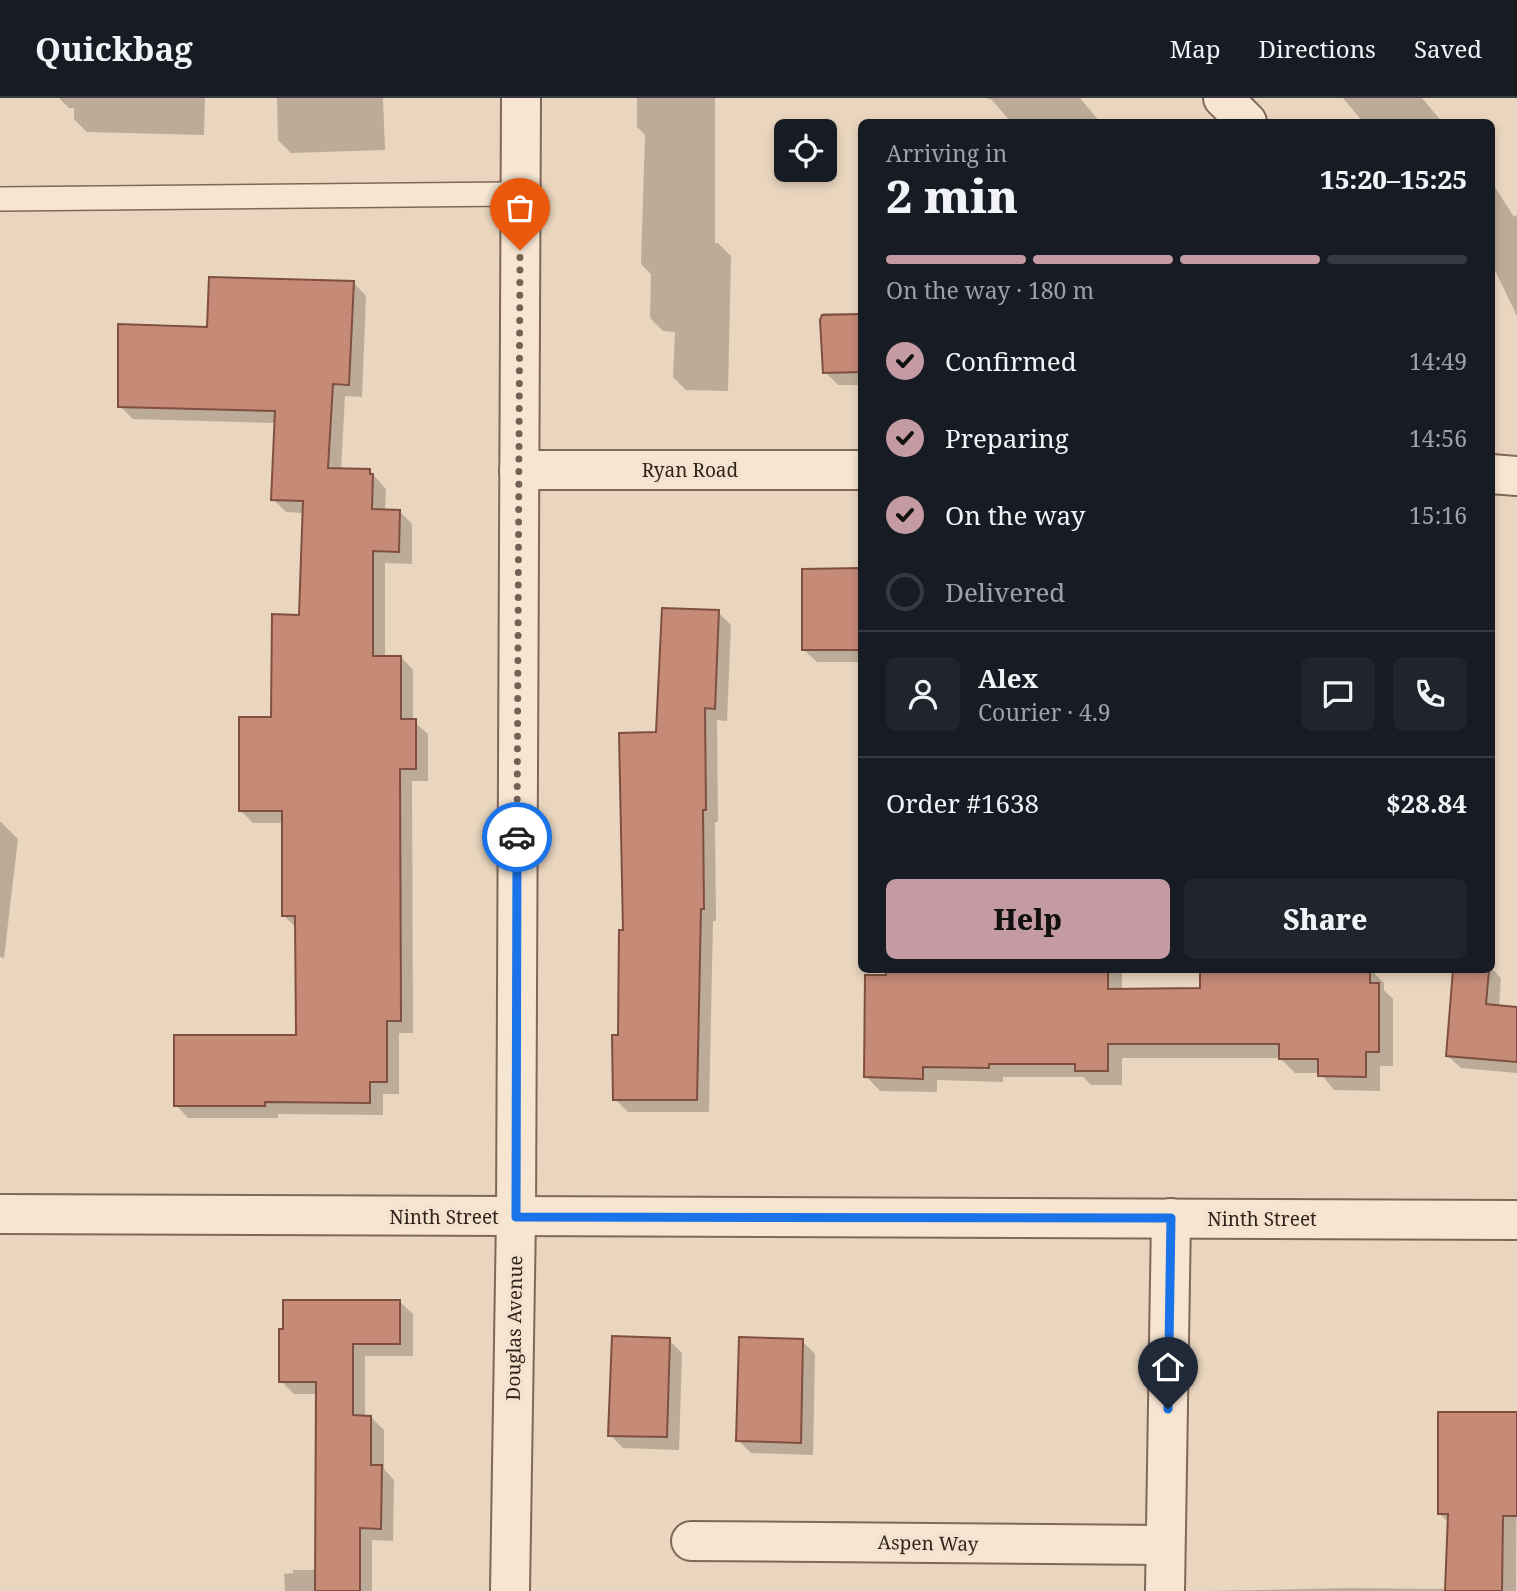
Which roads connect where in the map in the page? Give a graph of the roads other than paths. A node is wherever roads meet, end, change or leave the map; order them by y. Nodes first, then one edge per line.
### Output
1 (521, 98) edge
2 (1223, 98) edge
3 (1244, 119) edge
4 (520, 194) junction
5 (0, 199) edge
6 (519, 470) junction
7 (858, 470) edge
8 (1495, 474) edge
9 (1517, 476) edge
10 (0, 1214) edge
11 (516, 1217) junction
12 (1171, 1218) junction
13 (1517, 1220) edge
14 (691, 1541) dead end
15 (1165, 1545) junction
16 (510, 1591) edge
17 (1166, 1591) edge

1 - 4 street, Douglas Avenue
2 - 3 street
4 - 5 lane
4 - 6 street, Douglas Avenue
6 - 7 street, Ryan Road
6 - 11 street, Douglas Avenue
8 - 9 street
10 - 11 street, Ninth Street
11 - 12 street, Ninth Street
11 - 16 street, Douglas Avenue
12 - 13 street, Ninth Street
12 - 15 street
14 - 15 street, Aspen Way
15 - 17 street

